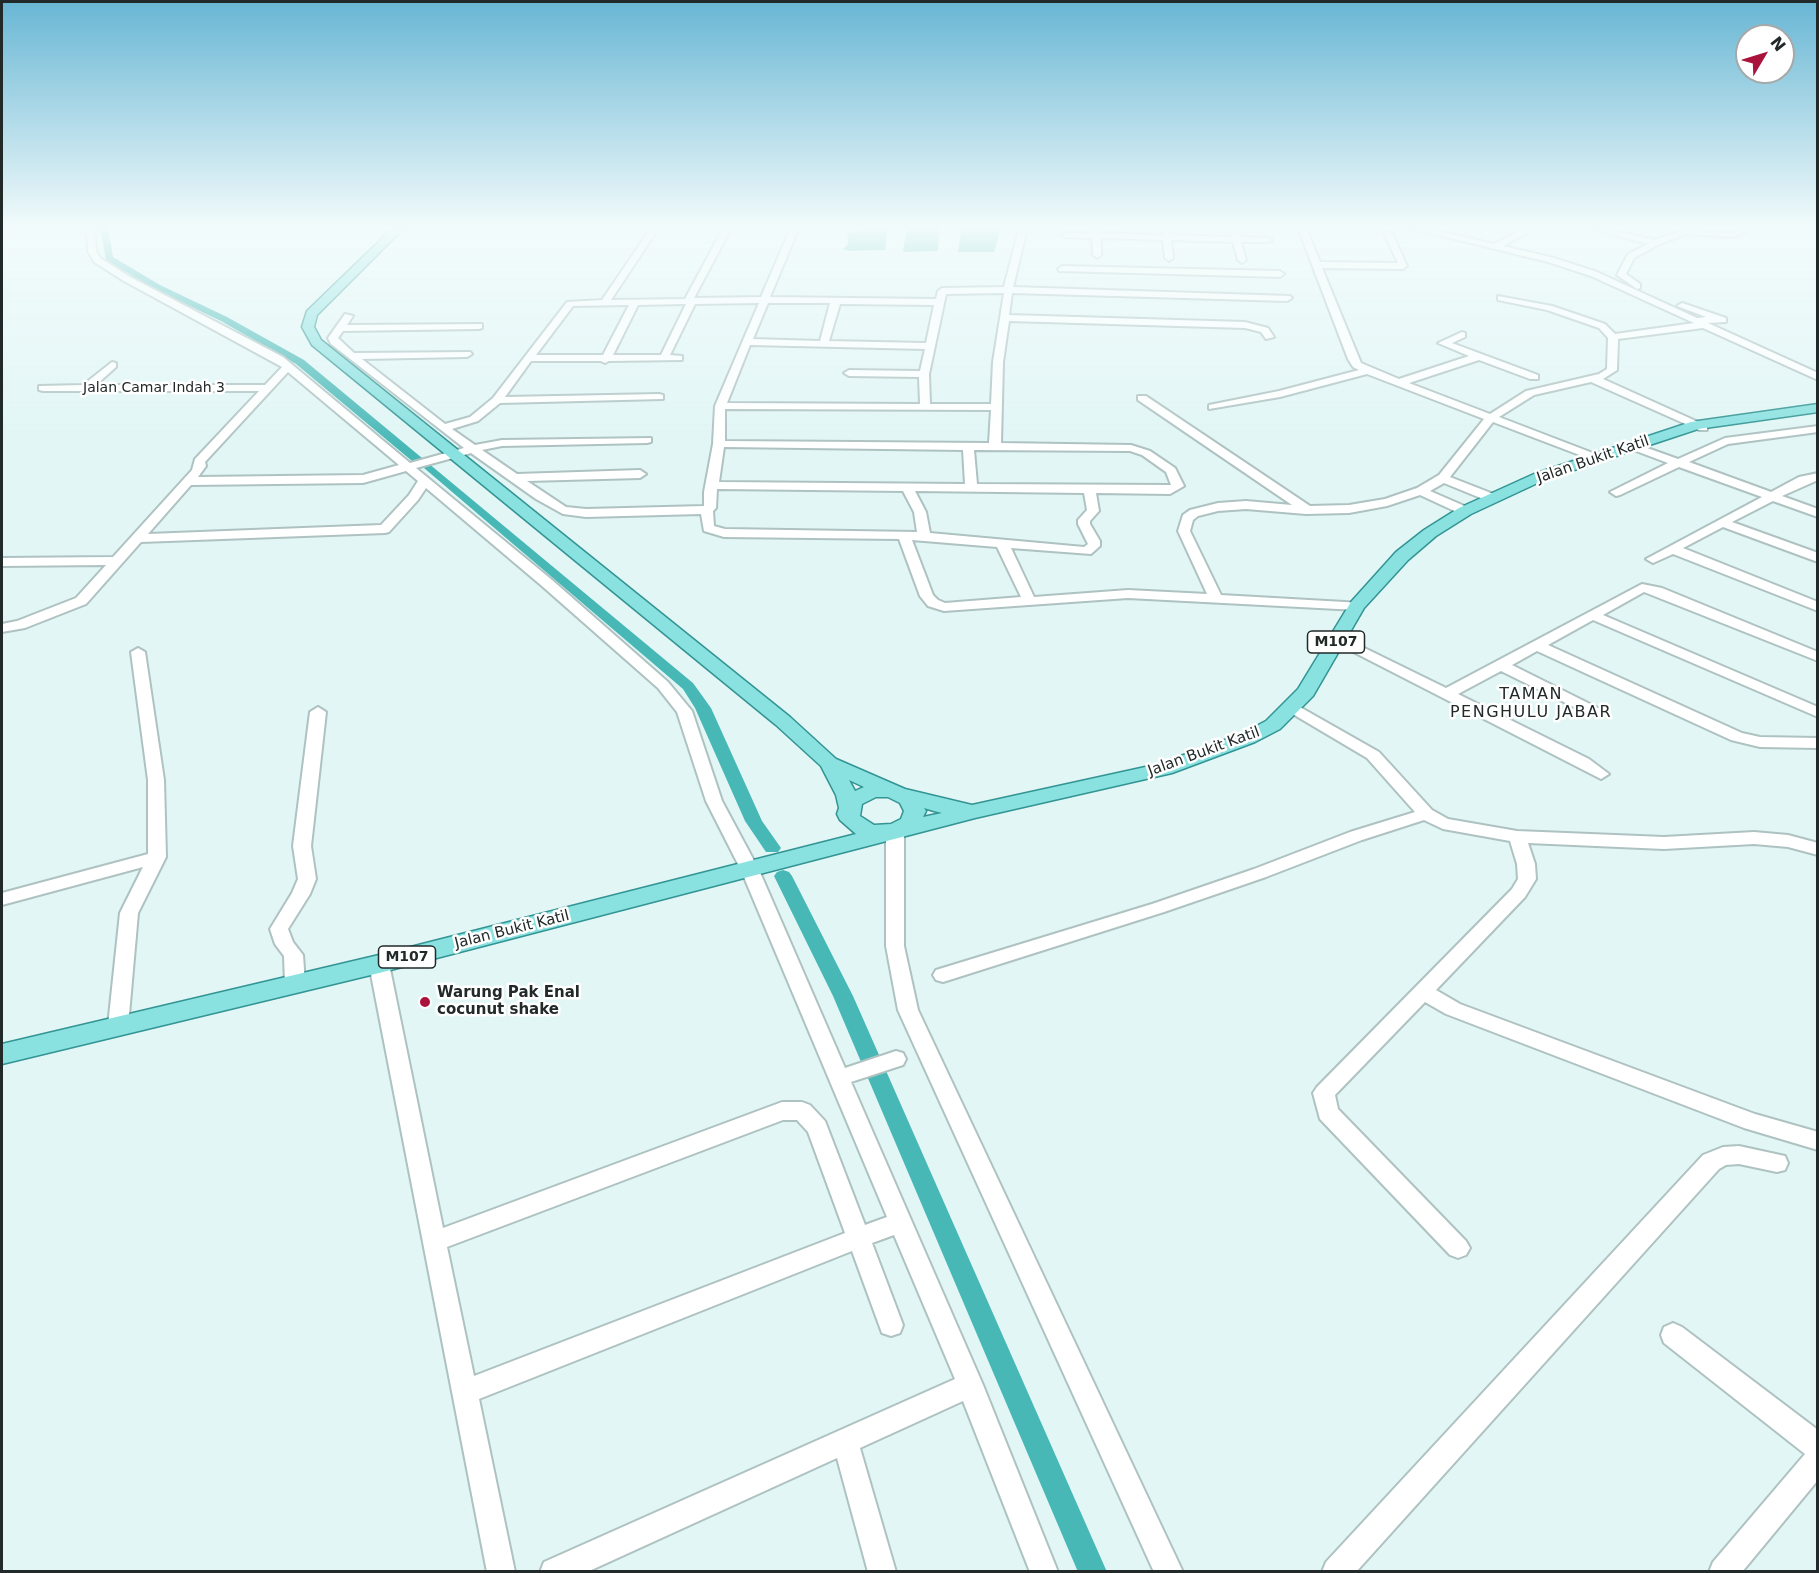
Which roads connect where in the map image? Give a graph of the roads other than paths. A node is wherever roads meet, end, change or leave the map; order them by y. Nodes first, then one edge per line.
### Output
1 (167, 298) edge
2 (326, 298) edge
3 (607, 298) edge
4 (941, 298) edge
5 (1007, 298) edge
6 (1330, 298) edge
7 (1503, 298) edge
8 (1647, 298) edge
9 (1663, 298) edge
10 (765, 300) junction
11 (836, 300) junction
12 (690, 301) junction
13 (605, 302) junction
14 (635, 302) junction
15 (940, 302) junction
16 (348, 316) dead end
17 (1005, 318) junction
18 (1692, 320) junction
19 (1703, 325) junction
20 (479, 327) dead end
21 (339, 328) junction
22 (1462, 335) dead end
23 (1269, 338) dead end
24 (1613, 338) junction
25 (747, 342) junction
26 (824, 344) junction
27 (931, 346) junction
28 (1756, 350) junction
29 (467, 354) dead end
30 (352, 357) junction
31 (1477, 357) junction
32 (528, 358) junction
33 (664, 358) junction
34 (678, 358) dead end
35 (605, 360) junction
36 (112, 365) dead end
37 (288, 366) junction
38 (1367, 371) junction
39 (849, 373) dead end
40 (924, 374) junction
41 (1534, 377) dead end
42 (1818, 377) edge
43 (1592, 378) junction
44 (1398, 383) junction
45 (1818, 384) edge
46 (87, 387) junction
47 (43, 388) dead end
48 (266, 388) junction
49 (658, 397) dead end
50 (1142, 399) dead end
51 (497, 400) junction
52 (720, 406) junction
53 (926, 406) junction
54 (998, 407) junction
55 (1213, 407) dead end
56 (1816, 409) edge
57 (1491, 418) junction
58 (444, 428) junction
59 (1693, 428) junction
60 (1818, 429) edge
61 (646, 440) dead end
62 (719, 444) junction
63 (995, 445) junction
64 (969, 446) junction
65 (1632, 446) junction
66 (472, 448) junction
67 (453, 454) junction
68 (1594, 457) junction
69 (1678, 463) junction
70 (407, 468) junction
71 (640, 474) dead end
72 (1818, 476) edge
73 (1443, 477) junction
74 (514, 478) junction
75 (187, 481) junction
76 (423, 482) junction
77 (713, 485) junction
78 (907, 487) junction
79 (971, 488) junction
80 (1089, 489) junction
81 (1421, 491) junction
82 (1616, 492) dead end
83 (1772, 497) junction
84 (1492, 498) junction
85 (707, 510) junction
86 (1306, 510) junction
87 (1464, 511) junction
88 (1818, 513) edge
89 (1723, 523) junction
90 (904, 536) junction
91 (924, 536) junction
92 (138, 538) junction
93 (1002, 543) junction
94 (1673, 549) junction
95 (1818, 558) edge
96 (1653, 559) dead end
97 (117, 561) junction
98 (2, 562) edge
99 (1216, 599) junction
100 (1030, 602) junction
101 (1357, 606) junction
102 (1818, 607) edge
103 (1592, 615) junction
104 (2, 628) edge
105 (1337, 640) junction
106 (1537, 645) junction
107 (138, 652) dead end
108 (1818, 657) edge
109 (1501, 665) junction
110 (1445, 695) junction
111 (1291, 707) junction
112 (318, 712) dead end
113 (1595, 712) dead end
114 (1818, 714) edge
115 (1818, 743) edge
116 (829, 763) junction
117 (1601, 774) dead end
118 (897, 793) junction
119 (848, 810) junction
120 (975, 811) junction
121 (1426, 814) junction
122 (895, 831) junction
123 (1517, 837) junction
124 (1818, 849) edge
125 (811, 853) junction
126 (157, 857) junction
127 (750, 870) junction
128 (2, 899) edge
129 (379, 964) junction
130 (943, 975) dead end
131 (295, 984) junction
132 (1424, 992) junction
133 (118, 1026) junction
134 (2, 1053) edge
135 (896, 1059) dead end
136 (838, 1078) junction
137 (1818, 1141) edge
138 (1777, 1163) dead end
139 (900, 1222) junction
140 (858, 1239) junction
141 (435, 1241) junction
142 (1458, 1248) dead end
143 (891, 1325) dead end
144 (1673, 1335) dead end
145 (970, 1385) junction
146 (465, 1392) junction
147 (845, 1440) junction
148 (1818, 1447) edge
149 (1818, 1460) edge
150 (501, 1572) edge
151 (554, 1572) edge
152 (882, 1572) edge
153 (1044, 1572) edge
154 (1169, 1572) edge
155 (1336, 1572) edge
156 (1723, 1572) edge

1 - 37 street
2 - 67 main road
3 - 13 street
4 - 15 street
5 - 17 street
6 - 38 street
7 - 24 street
8 - 18 street
9 - 18 street
10 - 11 street
10 - 12 street
10 - 25 street
11 - 15 street
11 - 26 street
12 - 14 street
12 - 33 street
13 - 14 street
13 - 32 street
14 - 35 street
15 - 27 street
16 - 21 street
17 - 23 street
17 - 54 street
18 - 19 street
19 - 24 street
19 - 28 street
20 - 21 street
21 - 30 street
22 - 31 street
24 - 43 street
25 - 26 street
25 - 52 street
26 - 27 street
27 - 40 street
28 - 42 street
28 - 45 street
29 - 30 street
30 - 58 street
31 - 41 street
31 - 44 street
32 - 35 street
32 - 51 street
33 - 34 street
33 - 35 street
36 - 46 street
37 - 48 street
37 - 70 street
38 - 44 street
38 - 55 street
39 - 40 street
40 - 53 street
43 - 57 street
43 - 59 street
44 - 57 street
46 - 47 street, Jalan Camar Indah 3
46 - 48 street, Jalan Camar Indah 3
48 - 75 street
49 - 51 street
50 - 86 street
51 - 58 street
52 - 53 street
52 - 62 street
53 - 54 street
54 - 63 street
56 - 59 main road, Jalan Bukit Katil / M107
57 - 68 street
57 - 73 street
58 - 66 street
59 - 65 main road, Jalan Bukit Katil / M107
60 - 69 street
61 - 66 street
62 - 64 street
62 - 77 street
63 - 64 street
63 - 80 street
64 - 79 street
65 - 68 main road, Jalan Bukit Katil / M107
65 - 69 street
66 - 67 street
66 - 74 street
67 - 70 street
67 - 116 main road
68 - 84 main road, Jalan Bukit Katil / M107
69 - 82 street
69 - 83 street
70 - 75 street
70 - 76 street
71 - 74 street
72 - 83 street
73 - 81 street
73 - 84 street
74 - 85 street
75 - 92 street
76 - 92 street
76 - 127 street
77 - 78 street
77 - 85 street
78 - 79 street
78 - 91 street
79 - 80 street
80 - 93 street
81 - 86 street
81 - 87 street
83 - 88 street
83 - 89 street
84 - 87 main road, Jalan Bukit Katil / M107
85 - 90 street
86 - 99 street
87 - 101 main road, Jalan Bukit Katil / M107
89 - 94 street
89 - 95 street
90 - 91 street
90 - 100 street
91 - 93 street
92 - 97 street
93 - 100 street
94 - 96 street
94 - 102 street
97 - 98 street
97 - 104 street
99 - 100 street
99 - 101 street
101 - 105 main road, Jalan Bukit Katil / M107
103 - 106 street
103 - 108 street
103 - 114 street
105 - 110 street
105 - 111 main road, Jalan Bukit Katil / M107
106 - 109 street
106 - 115 street
107 - 126 street
109 - 110 street
109 - 113 street
110 - 117 street
111 - 120 main road, Jalan Bukit Katil / M107
111 - 121 street
112 - 131 street
116 - 118 main road
116 - 119 main road
118 - 119 main road, M107
118 - 120 main road, M107
118 - 122 main road
119 - 122 main road, M107
119 - 125 main road, M107
120 - 122 main road, M107
121 - 123 street
121 - 130 street
122 - 125 main road, M107
122 - 154 street
123 - 124 street
123 - 132 street
125 - 127 main road, Jalan Bukit Katil / M107
126 - 128 street
126 - 133 street
127 - 129 main road, Jalan Bukit Katil / M107
127 - 136 street
129 - 131 main road, Jalan Bukit Katil / M107
129 - 141 street
131 - 133 main road, Jalan Bukit Katil / M107
132 - 137 street
132 - 142 street
133 - 134 main road, Jalan Bukit Katil / M107
135 - 136 street
136 - 139 street
138 - 155 street
139 - 140 street
139 - 145 street
140 - 141 street
140 - 143 street
140 - 146 street
141 - 146 street
144 - 148 street
145 - 147 street
145 - 153 street
146 - 150 street
147 - 151 street
147 - 152 street
149 - 156 street

